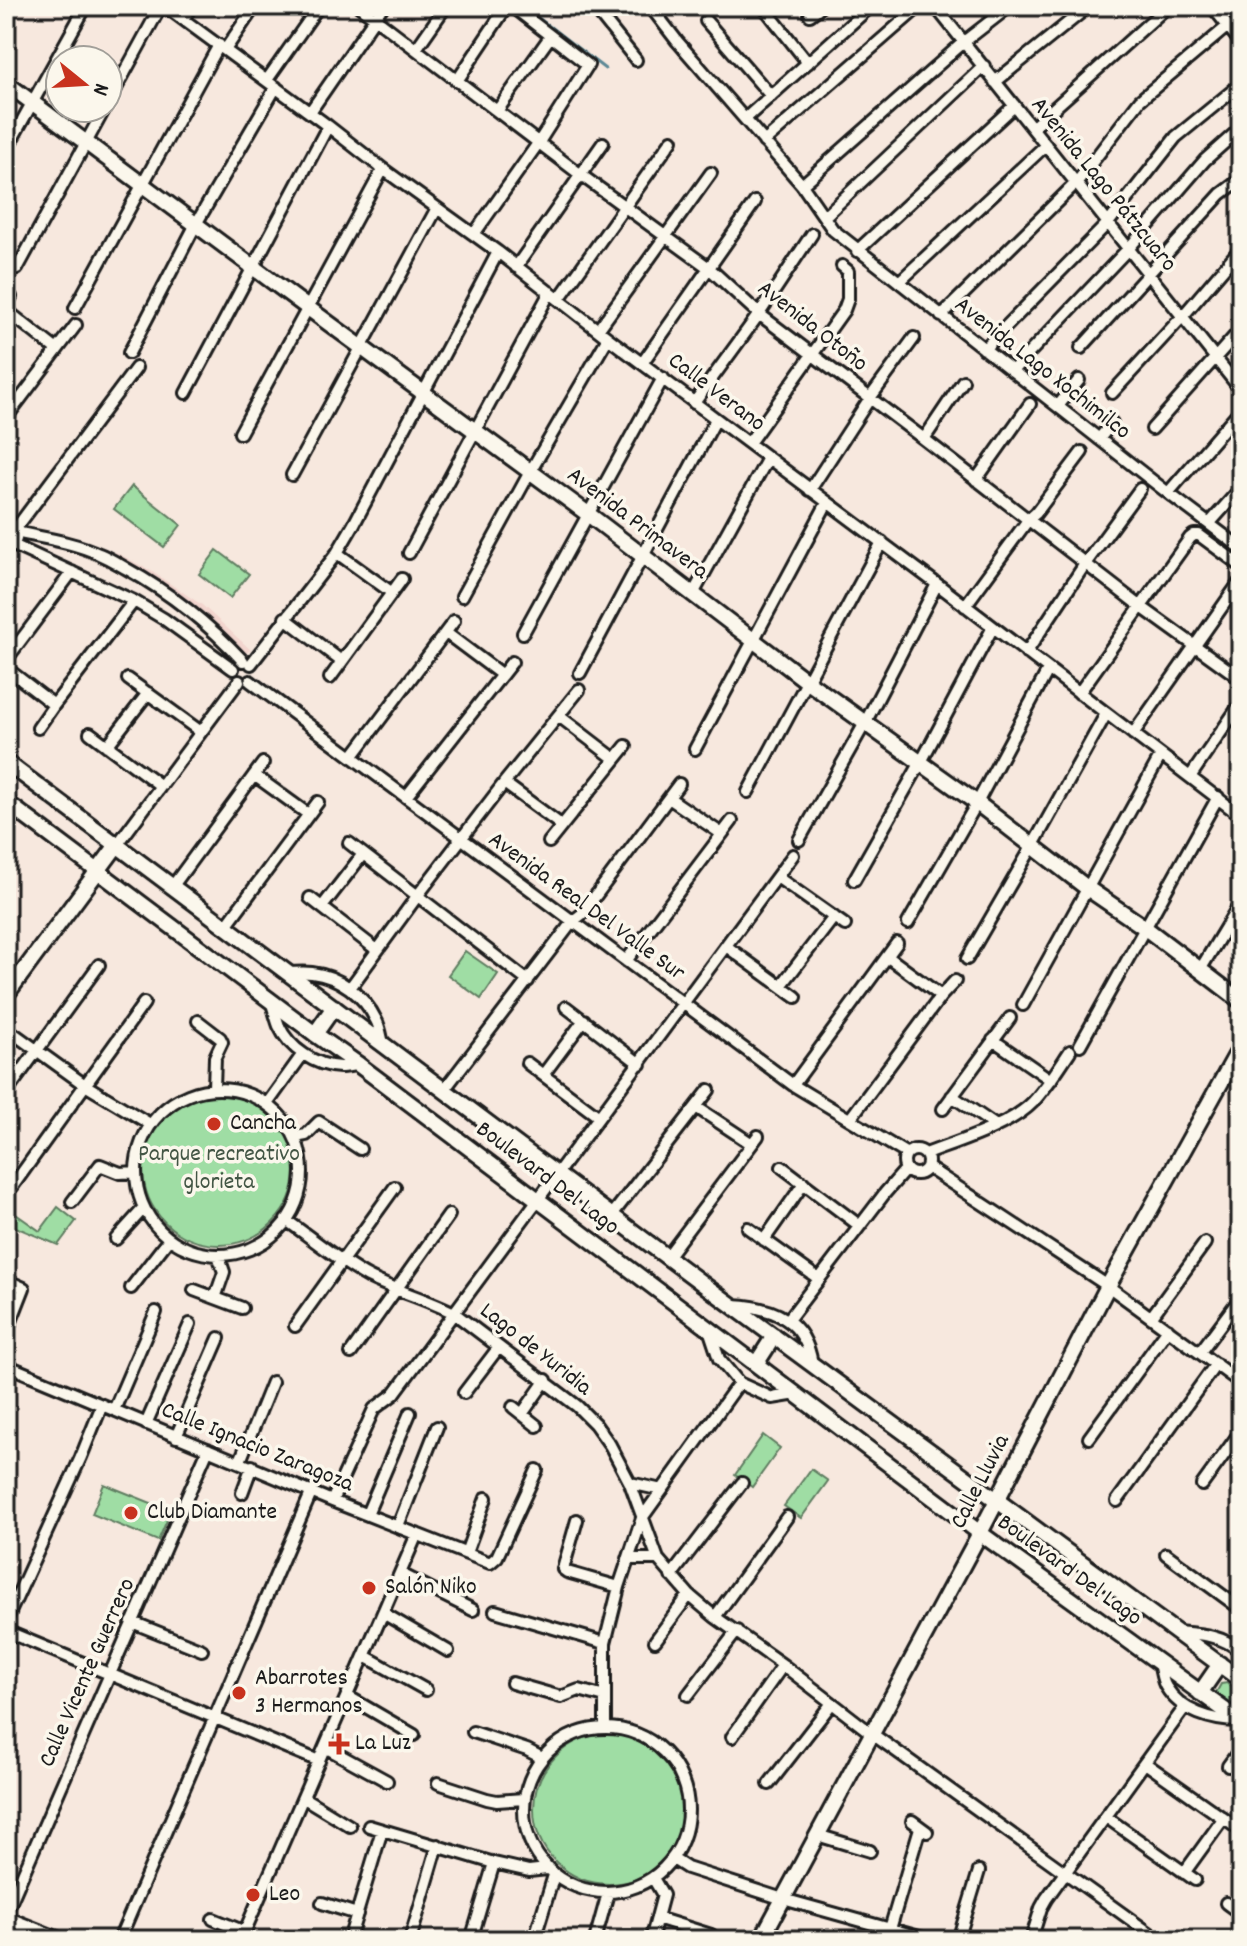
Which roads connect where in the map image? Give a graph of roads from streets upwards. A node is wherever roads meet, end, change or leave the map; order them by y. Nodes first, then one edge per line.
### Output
1 (86, 6) edge
2 (163, 6) edge
3 (192, 6) edge
4 (255, 6) edge
5 (319, 6) edge
6 (359, 6) edge
7 (383, 6) edge
8 (446, 6) edge
9 (510, 6) edge
10 (593, 6) edge
11 (650, 6) edge
12 (763, 6) edge
13 (821, 6) edge
14 (871, 6) edge
15 (920, 6) edge
16 (935, 6) edge
17 (1010, 6) edge
18 (1089, 6) edge
19 (1168, 6) edge
20 (1212, 6) edge
21 (810, 15) dead end
22 (375, 18) junction
23 (183, 19) junction
24 (706, 21) dead end
25 (1228, 26) junction
26 (550, 37) junction
27 (965, 41) junction
28 (1241, 43) edge
29 (222, 48) junction
30 (416, 49) junction
31 (636, 60) dead end
32 (808, 63) junction
33 (984, 66) junction
34 (124, 76) edge
35 (457, 81) junction
36 (995, 82) junction
37 (6, 83) edge
38 (271, 84) junction
39 (1241, 84) edge
40 (771, 96) junction
41 (31, 103) junction
42 (1014, 106) junction
43 (497, 111) junction
44 (310, 112) junction
45 (745, 119) junction
46 (97, 124) edge
47 (328, 126) junction
48 (1032, 128) junction
49 (1241, 128) edge
50 (672, 140) dead end
51 (539, 142) junction
52 (764, 142) junction
53 (86, 143) junction
54 (603, 143) dead end
55 (1046, 145) junction
56 (6, 150) edge
57 (383, 169) junction
58 (711, 173) dead end
59 (581, 175) junction
60 (1241, 179) edge
61 (1077, 182) junction
62 (143, 185) junction
63 (802, 185) junction
64 (755, 202) dead end
65 (624, 206) junction
66 (437, 208) junction
67 (824, 217) junction
68 (1109, 222) junction
69 (196, 224) junction
70 (474, 234) junction
71 (812, 234) dead end
72 (665, 236) junction
73 (1129, 248) junction
74 (1241, 248) edge
75 (857, 251) junction
76 (498, 252) junction
77 (842, 266) dead end
78 (516, 267) junction
79 (253, 268) junction
80 (709, 268) junction
81 (17, 269) dead end
82 (1150, 274) junction
83 (899, 282) junction
84 (554, 295) junction
85 (75, 308) dead end
86 (308, 308) junction
87 (6, 310) edge
88 (759, 314) junction
89 (941, 316) junction
90 (1182, 317) junction
91 (76, 325) dead end
92 (1241, 329) edge
93 (603, 334) junction
94 (914, 338) dead end
95 (362, 348) junction
96 (1081, 348) dead end
97 (984, 349) junction
98 (57, 350) junction
99 (129, 353) dead end
100 (811, 353) junction
101 (1214, 359) junction
102 (643, 362) junction
103 (136, 368) dead end
104 (1012, 371) junction
105 (663, 378) junction
106 (1079, 380) dead end
107 (963, 381) dead end
108 (1241, 390) edge
109 (186, 393) dead end
110 (422, 393) junction
111 (1112, 393) dead end
112 (870, 398) junction
113 (694, 403) junction
114 (1030, 404) dead end
115 (1058, 406) junction
116 (1241, 409) edge
117 (6, 418) edge
118 (716, 419) junction
119 (1112, 423) dead end
120 (1152, 429) dead end
121 (476, 432) junction
122 (240, 433) dead end
123 (924, 439) junction
124 (1099, 439) junction
125 (749, 443) junction
126 (1082, 452) dead end
127 (768, 458) junction
128 (530, 472) junction
129 (292, 475) dead end
130 (976, 480) junction
131 (1241, 488) edge
132 (1140, 489) dead end
133 (810, 490) junction
134 (1168, 493) junction
135 (827, 503) junction
136 (588, 514) junction
137 (1028, 520) junction
138 (1209, 524) junction
139 (12, 530) edge
140 (882, 542) junction
141 (10, 547) edge
142 (1241, 548) edge
143 (337, 553) junction
144 (409, 553) dead end
145 (644, 556) junction
146 (1085, 564) junction
147 (1241, 566) edge
148 (72, 572) junction
149 (402, 579) dead end
150 (1241, 580) edge
151 (937, 584) junction
152 (391, 592) junction
153 (693, 594) junction
154 (462, 596) dead end
155 (134, 601) junction
156 (965, 606) junction
157 (1140, 606) junction
158 (285, 618) junction
159 (454, 621) dead end
160 (993, 627) junction
161 (446, 633) junction
162 (523, 633) dead end
163 (753, 639) junction
164 (1196, 646) junction
165 (1026, 653) junction
166 (6, 660) edge
167 (341, 661) junction
168 (247, 662) junction
169 (512, 662) dead end
170 (6, 668) edge
171 (233, 669) junction
172 (1048, 670) junction
173 (580, 673) dead end
174 (502, 675) junction
175 (330, 678) dead end
176 (128, 679) dead end
177 (1241, 679) edge
178 (245, 681) junction
179 (808, 682) junction
180 (579, 690) dead end
181 (148, 693) junction
182 (1079, 693) junction
183 (1241, 703) edge
184 (54, 705) junction
185 (1106, 714) junction
186 (559, 716) junction
187 (865, 723) junction
188 (38, 728) dead end
189 (201, 732) junction
190 (90, 733) dead end
191 (1133, 734) junction
192 (107, 746) junction
193 (626, 746) dead end
194 (695, 749) dead end
195 (1161, 755) junction
196 (352, 757) junction
197 (615, 759) junction
198 (6, 762) edge
199 (921, 762) junction
200 (263, 763) dead end
201 (254, 775) junction
202 (1190, 777) junction
203 (504, 783) junction
204 (679, 784) dead end
205 (161, 786) junction
206 (748, 792) dead end
207 (406, 797) junction
208 (1218, 797) junction
209 (669, 798) junction
210 (6, 802) edge
211 (318, 802) dead end
212 (977, 803) junction
213 (308, 814) junction
214 (1241, 816) edge
215 (732, 821) dead end
216 (561, 825) junction
217 (722, 834) junction
218 (461, 840) junction
219 (799, 840) dead end
220 (549, 842) dead end
221 (349, 843) dead end
222 (117, 845) junction
223 (1032, 847) junction
224 (363, 854) junction
225 (793, 855) dead end
226 (98, 871) junction
227 (777, 877) junction
228 (854, 880) dead end
229 (172, 887) junction
230 (1087, 888) junction
231 (418, 895) junction
232 (310, 898) dead end
233 (1241, 902) edge
234 (322, 907) junction
235 (834, 917) junction
236 (573, 921) junction
237 (908, 923) dead end
238 (845, 925) dead end
239 (225, 927) junction
240 (1144, 927) junction
241 (897, 943) dead end
242 (726, 946) junction
243 (377, 950) junction
244 (888, 957) junction
245 (967, 959) dead end
246 (626, 961) junction
247 (99, 965) dead end
248 (1200, 970) junction
249 (286, 973) junction
250 (528, 981) junction
251 (955, 981) dead end
252 (781, 986) junction
253 (350, 988) junction
254 (6, 995) edge
255 (941, 996) junction
256 (796, 997) dead end
257 (271, 1001) junction
258 (1241, 1001) edge
259 (144, 1003) dead end
260 (684, 1004) junction
261 (1023, 1005) dead end
262 (334, 1007) junction
263 (566, 1007) dead end
264 (1010, 1018) dead end
265 (584, 1020) junction
266 (198, 1021) dead end
267 (6, 1028) edge
268 (315, 1034) junction
269 (993, 1040) junction
270 (383, 1044) junction
271 (1241, 1046) edge
272 (37, 1050) junction
273 (303, 1054) junction
274 (527, 1063) dead end
275 (640, 1064) junction
276 (359, 1065) junction
277 (543, 1075) junction
278 (1051, 1080) junction
279 (85, 1085) junction
280 (793, 1085) junction
281 (214, 1088) junction
282 (444, 1090) junction
283 (709, 1090) dead end
284 (6, 1093) edge
285 (952, 1096) junction
286 (267, 1104) junction
287 (696, 1107) junction
288 (943, 1109) dead end
289 (599, 1117) junction
290 (850, 1119) junction
291 (150, 1124) junction
292 (996, 1126) junction
293 (295, 1137) junction
294 (360, 1149) dead end
295 (907, 1154) junction
296 (926, 1154) junction
297 (782, 1167) dead end
298 (927, 1167) junction
299 (906, 1169) junction
300 (136, 1172) junction
301 (557, 1173) junction
302 (804, 1183) junction
303 (12, 1187) dead end
304 (395, 1187) dead end
305 (537, 1200) junction
306 (72, 1202) dead end
307 (144, 1208) junction
308 (449, 1215) dead end
309 (612, 1215) junction
310 (286, 1220) junction
311 (860, 1226) junction
312 (748, 1228) dead end
313 (116, 1239) dead end
314 (169, 1239) junction
315 (764, 1240) junction
316 (1205, 1243) dead end
317 (218, 1255) junction
318 (667, 1257) junction
319 (343, 1261) junction
320 (819, 1279) junction
321 (6, 1280) edge
322 (1108, 1286) junction
323 (131, 1288) dead end
324 (397, 1289) junction
325 (194, 1290) dead end
326 (1241, 1297) edge
327 (215, 1298) junction
328 (732, 1305) junction
329 (242, 1308) dead end
330 (156, 1312) dead end
331 (454, 1313) junction
332 (1152, 1316) junction
333 (788, 1320) junction
334 (190, 1324) dead end
335 (295, 1326) dead end
336 (709, 1329) junction
337 (1168, 1329) junction
338 (6, 1334) edge
339 (774, 1336) junction
340 (219, 1338) dead end
341 (499, 1347) junction
342 (1200, 1352) junction
343 (351, 1353) dead end
344 (756, 1364) junction
345 (812, 1364) junction
346 (1216, 1364) junction
347 (6, 1365) edge
348 (546, 1380) junction
349 (272, 1382) dead end
350 (739, 1383) junction
351 (1241, 1383) edge
352 (464, 1393) dead end
353 (797, 1394) junction
354 (102, 1405) junction
355 (114, 1410) junction
356 (410, 1413) dead end
357 (146, 1424) junction
358 (537, 1426) dead end
359 (437, 1427) dead end
360 (1241, 1431) edge
361 (176, 1437) junction
362 (1089, 1438) dead end
363 (208, 1449) junction
364 (240, 1461) junction
365 (252, 1466) junction
366 (537, 1470) dead end
367 (630, 1483) junction
368 (742, 1483) dead end
369 (1202, 1485) dead end
370 (662, 1490) junction
371 (312, 1491) junction
372 (242, 1493) dead end
373 (486, 1498) dead end
374 (996, 1500) junction
375 (332, 1501) junction
376 (1117, 1501) dead end
377 (367, 1514) junction
378 (787, 1517) dead end
379 (642, 1518) junction
380 (577, 1520) dead end
381 (398, 1526) junction
382 (980, 1533) junction
383 (417, 1534) junction
384 (466, 1553) junction
385 (1166, 1554) dead end
386 (628, 1559) junction
387 (658, 1559) junction
388 (401, 1574) junction
389 (671, 1576) junction
390 (619, 1587) junction
391 (689, 1595) junction
392 (1241, 1609) edge
393 (473, 1610) dead end
394 (495, 1611) dead end
395 (383, 1613) junction
396 (715, 1617) junction
397 (6, 1621) edge
398 (132, 1622) junction
399 (6, 1631) edge
400 (737, 1631) junction
401 (1174, 1632) junction
402 (655, 1641) dead end
403 (605, 1643) junction
404 (1240, 1647) edge
405 (202, 1650) dead end
406 (448, 1651) dead end
407 (365, 1656) junction
408 (1159, 1663) junction
409 (1220, 1664) junction
410 (783, 1665) junction
411 (110, 1674) junction
412 (1241, 1680) edge
413 (512, 1683) dead end
414 (426, 1690) dead end
415 (1200, 1693) junction
416 (688, 1695) dead end
417 (347, 1696) junction
418 (605, 1697) junction
419 (832, 1703) junction
420 (1185, 1707) junction
421 (214, 1717) junction
422 (1240, 1722) edge
423 (605, 1727) junction
424 (473, 1732) dead end
425 (871, 1733) junction
426 (414, 1735) dead end
427 (732, 1737) dead end
428 (325, 1747) junction
429 (1241, 1748) edge
430 (542, 1758) junction
431 (319, 1761) junction
432 (1145, 1763) junction
433 (1229, 1767) dead end
434 (387, 1781) dead end
435 (438, 1783) dead end
436 (769, 1784) dead end
437 (304, 1798) junction
438 (524, 1799) junction
439 (1106, 1817) junction
440 (1223, 1819) junction
441 (350, 1826) dead end
442 (369, 1826) dead end
443 (919, 1827) dead end
444 (382, 1830) junction
445 (1240, 1830) edge
446 (817, 1835) junction
447 (438, 1845) junction
448 (870, 1850) dead end
449 (673, 1859) junction
450 (494, 1863) junction
451 (979, 1871) dead end
452 (551, 1872) junction
453 (1065, 1873) junction
454 (1184, 1873) junction
455 (653, 1878) junction
456 (1195, 1880) dead end
457 (608, 1893) junction
458 (783, 1899) junction
459 (322, 1903) dead end
460 (1226, 1903) dead end
461 (1240, 1912) edge
462 (357, 1914) junction
463 (6, 1916) edge
464 (657, 1918) junction
465 (213, 1919) dead end
466 (890, 1929) junction
467 (711, 1935) dead end
468 (243, 1936) edge
469 (59, 1940) edge
470 (119, 1940) edge
471 (349, 1940) edge
472 (410, 1940) edge
473 (471, 1940) edge
474 (534, 1940) edge
475 (595, 1940) edge
476 (651, 1940) edge
477 (761, 1940) edge
478 (930, 1940) edge
479 (958, 1940) edge
480 (1031, 1940) edge
481 (1159, 1940) edge

1 - 41 street
2 - 23 street, Calle Verano
2 - 34 street
3 - 23 street
4 - 29 street
5 - 38 street
6 - 22 street, Avenida Otoño
7 - 22 street
8 - 30 street
9 - 26 street
9 - 35 street
10 - 31 street
11 - 45 street, Avenida Lago Xochimilco
12 - 32 street
13 - 21 street
14 - 32 street
15 - 52 street
16 - 27 street, Avenida Lago Pátzcuaro
17 - 27 street
18 - 36 street
19 - 48 street
20 - 25 street
22 - 30 street, Avenida Otoño
22 - 44 street
23 - 29 street, Calle Verano
24 - 40 street
25 - 28 street
25 - 61 street
26 - 43 street
26 - 51 street
27 - 33 street, Avenida Lago Pátzcuaro
27 - 63 street
29 - 38 street, Calle Verano
29 - 62 street
30 - 35 street, Avenida Otoño
32 - 40 street
33 - 36 street, Avenida Lago Pátzcuaro
33 - 67 street
35 - 43 street, Avenida Otoño
36 - 42 street, Avenida Lago Pátzcuaro
37 - 41 street, Avenida Primavera
38 - 44 street, Calle Verano
38 - 69 street
39 - 68 street
40 - 45 street
41 - 53 street, Avenida Primavera
41 - 56 street
42 - 48 street, Avenida Lago Pátzcuaro
42 - 75 street
43 - 51 street, Avenida Otoño
44 - 47 street, Calle Verano
45 - 52 street, Avenida Lago Xochimilco
46 - 53 street
47 - 57 street, Calle Verano
47 - 79 street
48 - 55 street, Avenida Lago Pátzcuaro
49 - 73 street
50 - 65 street
51 - 59 street, Avenida Otoño
51 - 70 street
52 - 63 street, Avenida Lago Xochimilco
53 - 62 street, Avenida Primavera
53 - 81 street
54 - 59 street
55 - 61 street, Avenida Lago Pátzcuaro
55 - 83 street
57 - 66 street, Calle Verano
57 - 86 street
58 - 72 street
59 - 65 street, Avenida Otoño
59 - 78 street
60 - 82 street
61 - 68 street, Avenida Lago Pátzcuaro
61 - 89 street
62 - 69 street, Avenida Primavera
62 - 85 street
63 - 67 street, Avenida Lago Xochimilco
64 - 80 street
65 - 72 street, Avenida Otoño
65 - 84 street
66 - 70 street, Calle Verano
66 - 95 street
67 - 75 street, Avenida Lago Xochimilco
68 - 73 street, Avenida Lago Pátzcuaro
68 - 97 street
69 - 79 street, Avenida Primavera
69 - 99 street
70 - 76 street, Calle Verano
71 - 88 street
72 - 80 street, Avenida Otoño
72 - 93 street
73 - 82 street, Avenida Lago Pátzcuaro
73 - 104 street
74 - 90 street
75 - 83 street, Avenida Lago Xochimilco
76 - 78 street, Calle Verano
76 - 110 street
77 - 100 street
78 - 84 street, Calle Verano
79 - 86 street, Avenida Primavera
79 - 109 street
80 - 88 street, Avenida Otoño
80 - 102 street
82 - 90 street, Avenida Lago Pátzcuaro
82 - 96 street
83 - 89 street, Avenida Lago Xochimilco
84 - 93 street, Calle Verano
84 - 121 street
86 - 95 street, Avenida Primavera
86 - 122 street
87 - 98 street
88 - 100 street, Avenida Otoño
88 - 113 street
89 - 97 street, Avenida Lago Xochimilco
90 - 101 street, Avenida Lago Pátzcuaro
90 - 111 street
91 - 98 street
92 - 101 street
93 - 102 street, Calle Verano
93 - 128 street
94 - 112 street
95 - 110 street, Avenida Primavera
95 - 129 street
97 - 104 street, Avenida Lago Xochimilco
98 - 117 street
100 - 112 street, Avenida Otoño
100 - 125 street
101 - 108 street, Avenida Lago Pátzcuaro
101 - 120 street
102 - 105 street, Calle Verano
103 - 139 street
104 - 115 street, Avenida Lago Xochimilco
105 - 113 street, Calle Verano
105 - 136 street
106 - 115 street
107 - 123 street
110 - 121 street, Avenida Primavera
110 - 143 street
112 - 123 street, Avenida Otoño
112 - 133 street
113 - 118 street, Calle Verano
114 - 130 street
115 - 124 street, Avenida Lago Xochimilco
116 - 134 street
118 - 125 street, Calle Verano
118 - 145 street
119 - 124 street
121 - 128 street, Avenida Primavera
121 - 144 street
123 - 130 street, Avenida Otoño
124 - 134 street, Avenida Lago Xochimilco
125 - 127 street, Calle Verano
126 - 137 street
127 - 133 street, Calle Verano
127 - 153 street
128 - 136 street, Avenida Primavera
128 - 154 street
130 - 137 street, Avenida Otoño
131 - 138 street
132 - 146 street
133 - 135 street, Calle Verano
134 - 138 street, Avenida Lago Xochimilco
135 - 140 street, Calle Verano
135 - 163 street
136 - 145 street, Avenida Primavera
136 - 162 street
137 - 146 street, Avenida Otoño
137 - 156 street
138 - 142 street, Avenida Lago Xochimilco
139 - 141 street
139 - 168 street
140 - 151 street, Calle Verano
140 - 179 street
141 - 148 street
143 - 152 street
143 - 158 street
145 - 153 street, Avenida Primavera
145 - 173 street
146 - 157 street, Avenida Otoño
146 - 165 street
147 - 157 street
148 - 155 street
148 - 166 street
149 - 152 street
150 - 164 street
151 - 156 street, Calle Verano
151 - 187 street
152 - 167 street
153 - 163 street, Avenida Primavera
155 - 171 street
155 - 184 street
156 - 160 street, Calle Verano
157 - 164 street, Avenida Otoño
157 - 182 street
158 - 167 street
158 - 168 street
159 - 161 street
160 - 165 street, Calle Verano
160 - 199 street
161 - 174 street
161 - 196 street
163 - 179 street, Avenida Primavera
163 - 194 street
164 - 177 street, Avenida Otoño
164 - 191 street
165 - 172 street, Calle Verano
167 - 175 street
168 - 171 street
168 - 178 street
169 - 174 street
170 - 184 street
171 - 178 street
172 - 182 street, Calle Verano
172 - 212 street
174 - 207 street
176 - 181 street
178 - 189 street
178 - 196 street, Avenida Real Del Valle Sur
179 - 187 street, Avenida Primavera
179 - 206 street
180 - 186 street
181 - 189 street
181 - 192 street
182 - 185 street, Calle Verano
183 - 202 street
184 - 188 street
185 - 191 street, Calle Verano
185 - 223 street
186 - 197 street
186 - 203 street
187 - 199 street, Avenida Primavera
187 - 219 street
189 - 205 street
190 - 192 street
191 - 195 street, Calle Verano
192 - 205 street
193 - 197 street
195 - 202 street, Calle Verano
195 - 230 street
196 - 207 street, Avenida Real Del Valle Sur
197 - 216 street
198 - 222 street, Boulevard Del Lago
199 - 212 street, Avenida Primavera
199 - 228 street
200 - 201 street
201 - 213 street
201 - 229 street
202 - 208 street, Calle Verano
203 - 216 street
203 - 218 street
204 - 209 street
205 - 222 street
207 - 218 street, Avenida Real Del Valle Sur
208 - 214 street, Calle Verano
208 - 240 street
209 - 217 street
209 - 236 street
210 - 226 street, Boulevard Del Lago
211 - 213 street
212 - 223 street, Avenida Primavera
212 - 237 street
213 - 239 street
215 - 217 street
216 - 220 street
217 - 246 street
218 - 231 street
218 - 236 street, Avenida Real Del Valle Sur
221 - 224 street
222 - 226 street
222 - 229 street, Boulevard Del Lago
223 - 230 street, Avenida Primavera
223 - 245 street
224 - 231 street
224 - 234 street
225 - 227 street
226 - 254 street
226 - 257 street, Boulevard Del Lago
227 - 235 street
227 - 242 street
229 - 239 street, Boulevard Del Lago
230 - 240 street, Avenida Primavera
230 - 261 street
231 - 243 street
231 - 250 street
232 - 234 street
233 - 248 street
234 - 243 street
235 - 238 street
235 - 252 street
236 - 246 street, Avenida Real Del Valle Sur
236 - 250 street
239 - 249 street, Boulevard Del Lago
240 - 248 street, Avenida Primavera
240 - 278 street
241 - 244 street
242 - 252 street
242 - 260 street
243 - 253 street
244 - 255 street
244 - 280 street
246 - 260 street, Avenida Real Del Valle Sur
247 - 272 street
248 - 258 street, Avenida Primavera
249 - 253 street
249 - 262 street, Boulevard Del Lago
250 - 282 street
251 - 255 street
252 - 256 street
253 - 270 street
255 - 290 street
257 - 268 street, Boulevard Del Lago
257 - 273 street, Boulevard Del Lago
259 - 279 street
260 - 275 street
260 - 280 street, Avenida Real Del Valle Sur
262 - 268 street
262 - 270 street, Boulevard Del Lago
263 - 265 street
264 - 269 street
265 - 275 street
265 - 277 street
266 - 281 street
267 - 272 street
268 - 276 street, Boulevard Del Lago
269 - 278 street
269 - 285 street
270 - 282 street, Boulevard Del Lago
271 - 322 street, Calle Lluvia
272 - 279 street
272 - 284 street
273 - 276 street
273 - 286 street
274 - 277 street
275 - 289 street
276 - 305 street, Boulevard Del Lago
277 - 289 street
278 - 292 street
279 - 291 street
279 - 303 street
280 - 290 street, Avenida Real Del Valle Sur
281 - 286 street
281 - 291 street
282 - 301 street, Boulevard Del Lago
283 - 287 street
285 - 288 street
285 - 292 street
286 - 293 street
287 - 309 street
287 - 318 street
289 - 301 street
290 - 295 street, Avenida Real Del Valle Sur
291 - 300 street
292 - 296 street
293 - 294 street
293 - 310 street
295 - 296 street
295 - 299 street
296 - 298 street
297 - 302 street
298 - 299 street
298 - 322 street
299 - 311 street
300 - 306 street
300 - 307 street
301 - 305 street
301 - 309 street, Boulevard Del Lago
302 - 311 street
302 - 315 street
304 - 319 street
305 - 331 street
305 - 336 street, Boulevard Del Lago
307 - 313 street
307 - 314 street
308 - 324 street
309 - 318 street, Boulevard Del Lago
310 - 317 street
310 - 319 street, Lago de Yuridia
311 - 320 street
312 - 315 street
314 - 317 street
314 - 323 street
315 - 320 street
316 - 332 street
317 - 327 street
318 - 328 street, Boulevard Del Lago
319 - 324 street, Lago de Yuridia
319 - 335 street
320 - 333 street
321 - 338 street
322 - 332 street
322 - 374 street, Calle Lluvia
324 - 331 street, Lago de Yuridia
324 - 343 street
325 - 327 street
326 - 342 street
327 - 329 street
328 - 333 street, Boulevard Del Lago
328 - 339 street, Boulevard Del Lago
330 - 355 street
331 - 341 street, Lago de Yuridia
331 - 375 street
332 - 337 street
333 - 345 street, Boulevard Del Lago
334 - 357 street
336 - 344 street, Boulevard Del Lago
336 - 350 street
337 - 342 street
337 - 362 street
339 - 344 street
339 - 345 street, Boulevard Del Lago
340 - 361 street
341 - 348 street, Lago de Yuridia
341 - 352 street
342 - 346 street
344 - 353 street, Boulevard Del Lago
345 - 374 street, Boulevard Del Lago
346 - 351 street
346 - 376 street
347 - 354 street, Calle Ignacio Zaragoza
348 - 358 street
348 - 367 street, Lago de Yuridia
349 - 364 street
350 - 353 street
350 - 370 street
353 - 382 street, Boulevard Del Lago
354 - 355 street, Calle Ignacio Zaragoza
354 - 397 street
355 - 357 street, Calle Ignacio Zaragoza
356 - 377 street
357 - 361 street, Calle Ignacio Zaragoza
359 - 381 street
360 - 369 street
361 - 363 street, Calle Ignacio Zaragoza
363 - 364 street, Calle Ignacio Zaragoza
363 - 398 street, Calle Vicente Guerrero
364 - 365 street, Calle Ignacio Zaragoza
365 - 371 street, Calle Ignacio Zaragoza
365 - 372 street
366 - 384 street, Calle Ignacio Zaragoza
367 - 370 street
367 - 379 street, Lago de Yuridia
368 - 389 street
370 - 379 street
371 - 375 street, Calle Ignacio Zaragoza
371 - 421 street
373 - 384 street
374 - 382 street, Calle Lluvia
374 - 401 street, Boulevard Del Lago
375 - 377 street, Calle Ignacio Zaragoza
377 - 381 street, Calle Ignacio Zaragoza
378 - 396 street
379 - 386 street
379 - 387 street, Lago de Yuridia
380 - 390 street
381 - 383 street, Calle Ignacio Zaragoza
382 - 408 street, Boulevard Del Lago
382 - 425 street, Calle Lluvia
383 - 384 street, Calle Ignacio Zaragoza
383 - 388 street
385 - 392 street
386 - 387 street
386 - 390 street
387 - 389 street, Lago de Yuridia
388 - 393 street
388 - 395 street
389 - 391 street, Lago de Yuridia
390 - 403 street
391 - 396 street, Lago de Yuridia
391 - 402 street
394 - 403 street
395 - 406 street
395 - 407 street
396 - 400 street, Lago de Yuridia
398 - 405 street
398 - 411 street, Calle Vicente Guerrero
399 - 411 street
400 - 410 street, Lago de Yuridia
400 - 416 street
401 - 404 street
401 - 409 street, Boulevard Del Lago
403 - 418 street
407 - 414 street
407 - 417 street
408 - 415 street, Boulevard Del Lago
408 - 420 street
409 - 412 street, Boulevard Del Lago
409 - 415 street
410 - 419 street, Lago de Yuridia
410 - 427 street
411 - 421 street
411 - 463 street, Calle Vicente Guerrero
413 - 418 street
415 - 422 street, Boulevard Del Lago
417 - 426 street
417 - 428 street
418 - 423 street
419 - 425 street, Lago de Yuridia
419 - 436 street
420 - 422 street
420 - 432 street
421 - 431 street
421 - 470 street
423 - 430 street
423 - 449 street
424 - 430 street
425 - 446 street, Calle Lluvia
425 - 453 street, Lago de Yuridia
428 - 431 street
428 - 434 street
429 - 433 street
430 - 438 street
431 - 437 street
432 - 439 street
432 - 440 street
435 - 438 street
437 - 441 street
437 - 468 street
438 - 452 street
439 - 453 street
439 - 454 street
440 - 445 street
440 - 454 street
442 - 444 street
443 - 466 street
444 - 447 street
444 - 462 street
446 - 448 street
446 - 458 street, Calle Lluvia
447 - 450 street
447 - 472 street
449 - 455 street
449 - 458 street
450 - 452 street
450 - 473 street
451 - 479 street
452 - 457 street
452 - 474 street
453 - 480 street
453 - 481 street, Lago de Yuridia
454 - 456 street
455 - 457 street
455 - 464 street
457 - 475 street
458 - 466 street
458 - 477 street, Calle Lluvia
459 - 462 street
460 - 461 street
462 - 471 street
463 - 469 street
464 - 467 street
464 - 476 street
465 - 468 street
466 - 478 street

